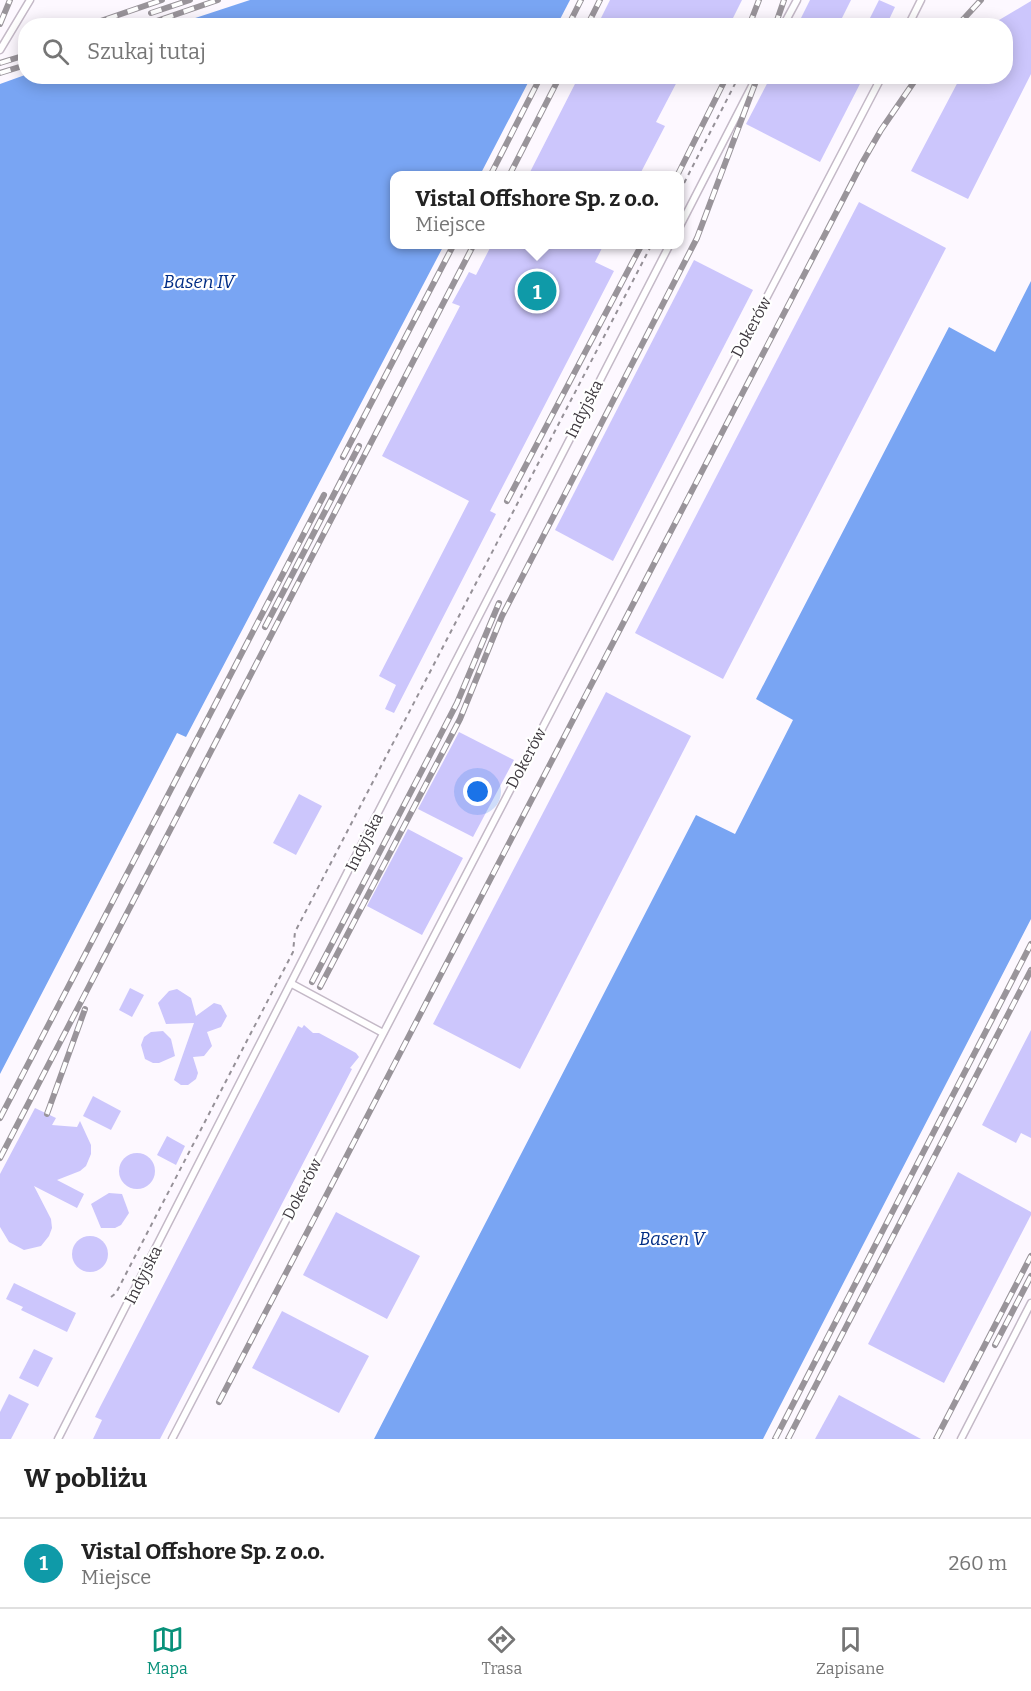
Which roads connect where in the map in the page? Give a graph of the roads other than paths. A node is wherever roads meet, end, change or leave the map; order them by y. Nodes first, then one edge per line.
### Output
1 (30, 0) edge
2 (797, 0) edge
3 (921, 0) edge
4 (19, 18) edge
5 (787, 18) edge
6 (912, 18) edge
7 (18, 20) edge
8 (0, 50) edge
9 (753, 84) edge
10 (878, 84) edge
11 (684, 218) edge
12 (667, 249) edge
13 (292, 984) junction
14 (383, 1033) junction
15 (1031, 1303) edge
16 (58, 1439) edge
17 (172, 1439) edge
18 (961, 1439) edge

1 - 4 lane
2 - 5 lane
3 - 6 lane
7 - 8 lane
9 - 11 lane
10 - 14 lane, Dokerów
12 - 13 lane, Indyjska
13 - 14 lane
13 - 16 lane, Indyjska
14 - 17 lane, Dokerów
15 - 18 lane

